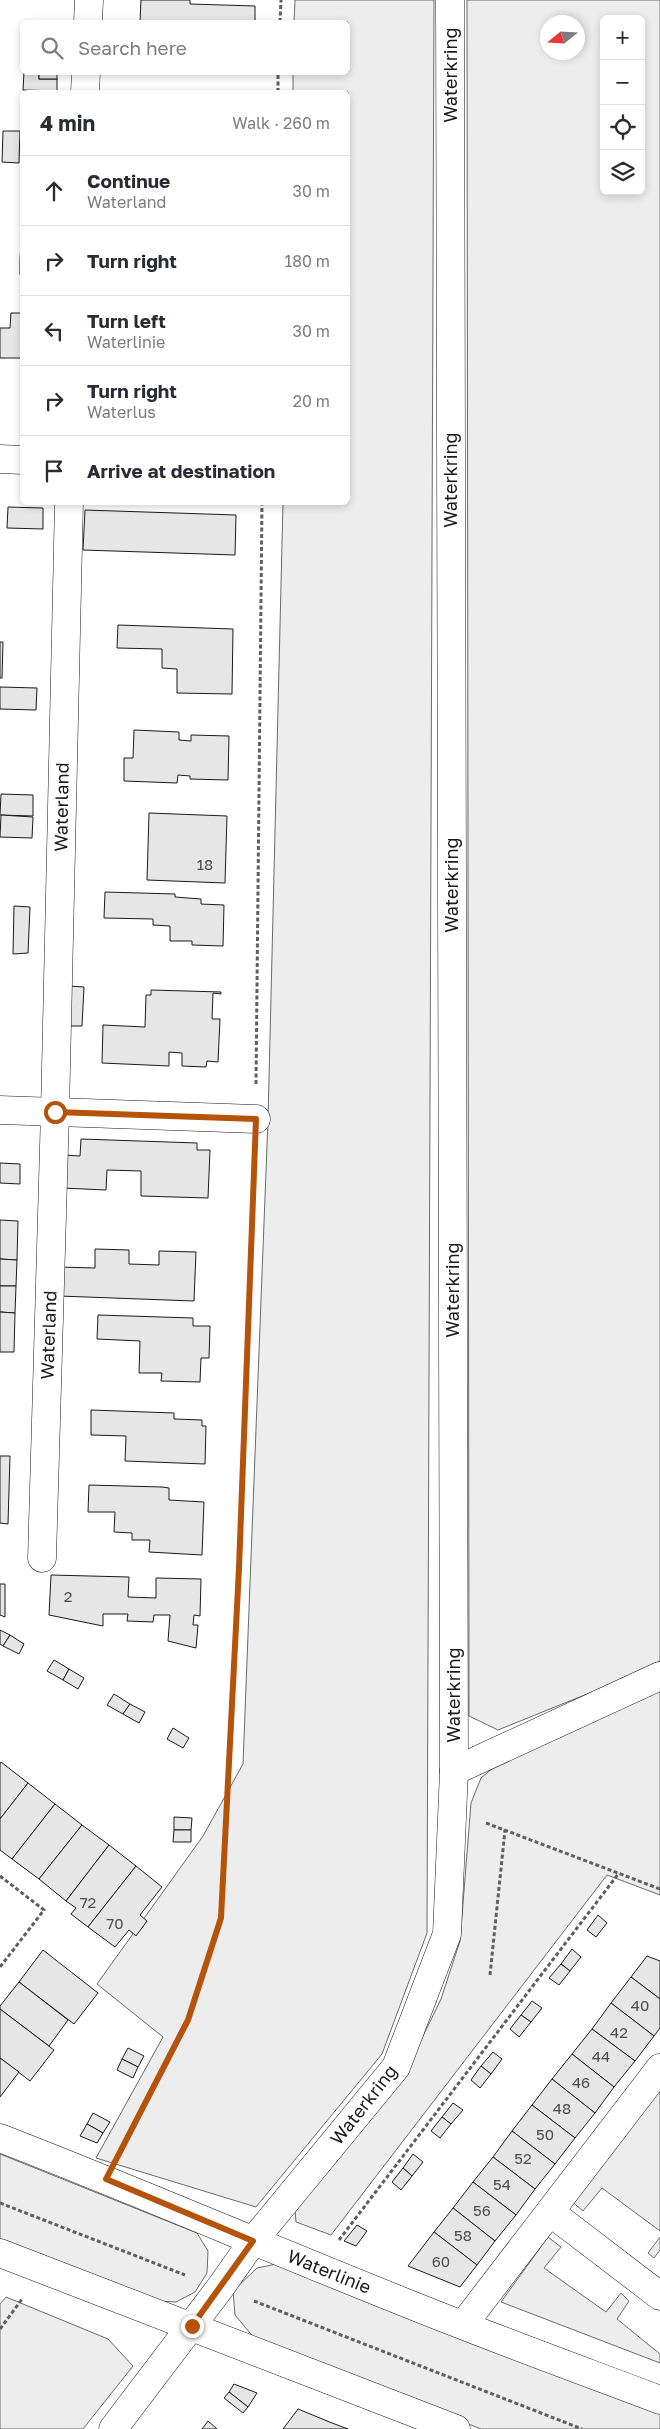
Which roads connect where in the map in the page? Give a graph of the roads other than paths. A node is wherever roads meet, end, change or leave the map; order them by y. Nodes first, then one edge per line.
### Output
1 (89, 0) edge
2 (450, 0) edge
3 (88, 20) edge
4 (86, 75) edge
5 (85, 90) edge
6 (0, 459) edge
7 (20, 460) edge
8 (69, 505) edge
9 (0, 1110) edge
10 (55, 1112) junction
11 (256, 1119) road end
12 (42, 1558) dead end
13 (660, 1676) edge
14 (454, 1771) junction
15 (660, 2068) edge
16 (0, 2138) edge
17 (550, 2212) junction
18 (253, 2241) junction
19 (0, 2253) edge
20 (660, 2296) edge
21 (463, 2325) junction
22 (192, 2326) junction
23 (660, 2400) edge
24 (452, 2428) edge
25 (113, 2429) edge

1 - 3 street
2 - 14 street, Waterkring
4 - 5 street
6 - 7 street
8 - 10 street, Waterland
9 - 10 street
10 - 11 street
10 - 12 street, Waterland
13 - 14 street, Waterkring
14 - 18 street, Waterkring
15 - 17 street
16 - 18 street, Waterlinie
17 - 20 street
17 - 21 street
18 - 21 street, Waterlinie
18 - 22 street, Waterkring
19 - 22 street
21 - 23 street, Waterlinie
22 - 24 street
22 - 25 street, Waterkring

